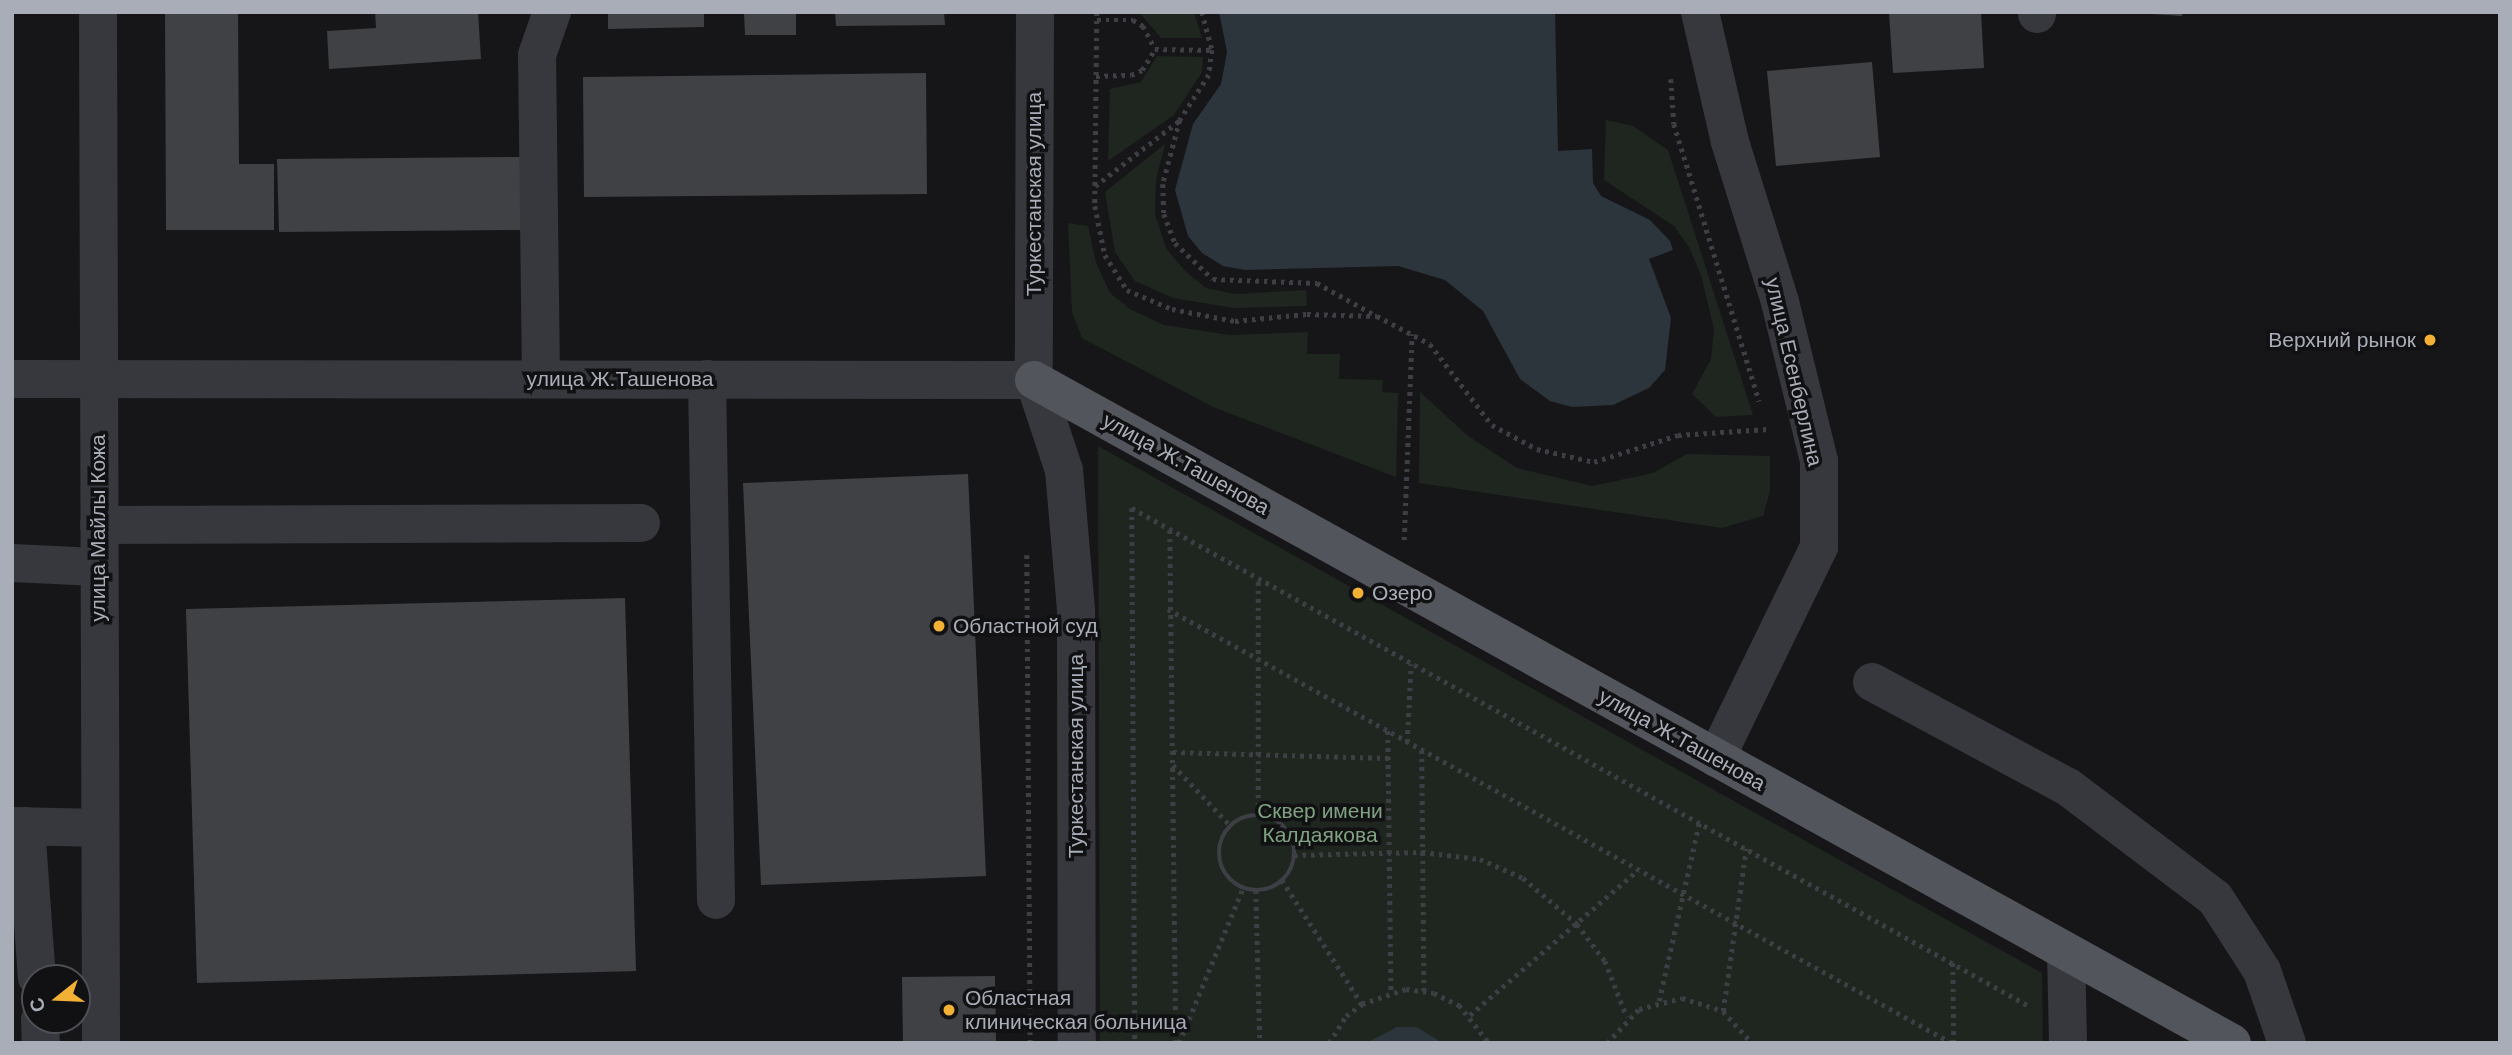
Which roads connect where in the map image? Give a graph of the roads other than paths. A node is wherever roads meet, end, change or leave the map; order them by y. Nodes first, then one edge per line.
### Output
1 (98, 12) edge
2 (552, 12) edge
3 (1035, 12) edge
4 (1700, 12) edge
5 (12, 379) edge
6 (97, 379) junction
7 (541, 379) junction
8 (707, 379) junction
9 (1034, 380) junction
10 (642, 523) dead end
11 (99, 525) junction
12 (12, 563) edge
13 (98, 567) junction
14 (1872, 682) dead end
15 (1716, 758) junction
16 (19, 826) edge
17 (100, 828) junction
18 (716, 900) dead end
19 (2067, 953) junction
20 (35, 964) edge
21 (101, 1043) edge
22 (1077, 1043) edge
23 (2068, 1043) edge
24 (2232, 1043) edge
25 (2287, 1043) edge

1 - 6 street, улица Майлы Кожа
2 - 7 street
3 - 9 street, Туркестанская улица
4 - 15 street, улица Есенберлина
5 - 6 street, улица Ж.Ташенова
6 - 7 street, улица Ж.Ташенова
6 - 11 street, улица Майлы Кожа
7 - 8 street, улица Ж.Ташенова
8 - 9 street, улица Ж.Ташенова
8 - 18 street
9 - 15 main road, улица Ж.Ташенова
9 - 22 street, Туркестанская улица
10 - 11 street
11 - 13 street, улица Майлы Кожа
12 - 13 street
13 - 17 street, улица Майлы Кожа
14 - 25 street
15 - 19 main road, улица Ж.Ташенова
16 - 17 street
16 - 20 street
17 - 21 street, улица Майлы Кожа
19 - 23 street
19 - 24 main road, улица Ж.Ташенова

